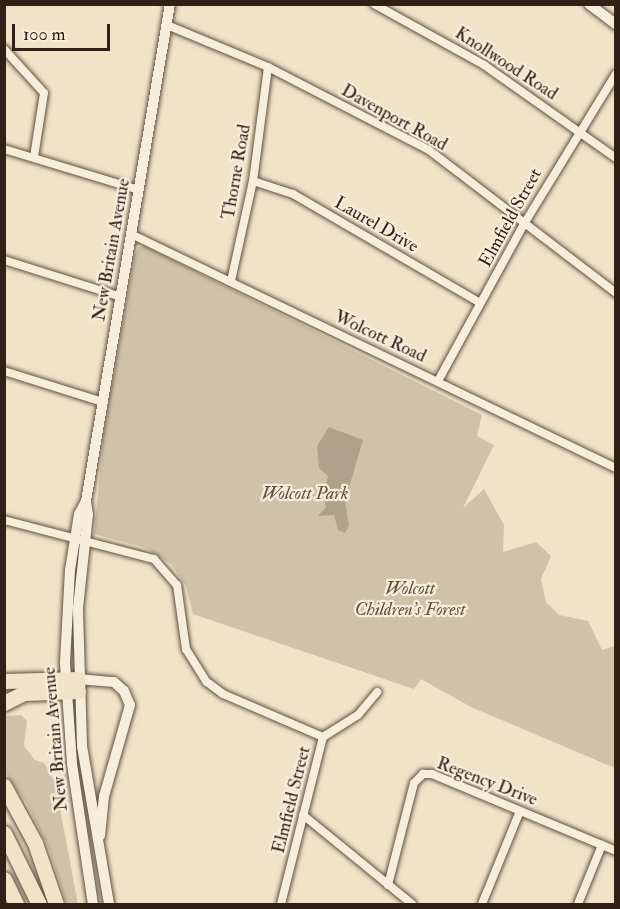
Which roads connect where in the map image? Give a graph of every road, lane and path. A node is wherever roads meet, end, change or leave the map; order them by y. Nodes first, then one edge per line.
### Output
1 (170, 4) edge
2 (374, 4) edge
3 (589, 4) edge
4 (615, 24) edge
5 (167, 25) junction
6 (4, 49) edge
7 (268, 67) junction
8 (615, 74) edge
9 (577, 132) junction
10 (4, 148) edge
11 (34, 157) junction
12 (615, 158) edge
13 (253, 181) junction
14 (139, 190) junction
15 (524, 224) junction
16 (131, 234) junction
17 (4, 260) edge
18 (231, 281) junction
19 (615, 293) edge
20 (121, 297) junction
21 (480, 303) junction
22 (4, 371) edge
23 (438, 381) junction
24 (103, 402) junction
25 (615, 468) edge
26 (4, 520) edge
27 (80, 541) junction
28 (4, 681) edge
29 (72, 685) junction
30 (377, 692) dead end
31 (4, 703) edge
32 (323, 737) junction
33 (4, 786) edge
34 (520, 811) junction
35 (303, 815) junction
36 (4, 833) edge
37 (603, 845) junction
38 (615, 851) edge
39 (99, 857) junction
40 (4, 879) edge
41 (388, 885) junction
42 (16, 904) edge
43 (39, 904) edge
44 (56, 904) edge
45 (93, 904) edge
46 (109, 904) edge
47 (281, 904) edge
48 (412, 904) edge
49 (482, 904) edge
50 (578, 904) edge

1 - 5 main road, New Britain Avenue
2 - 9 street, Knollwood Road
3 - 4 main road
5 - 7 street, Davenport Road
5 - 14 main road, New Britain Avenue
6 - 11 street
7 - 13 street, Thorne Road
7 - 15 street, Davenport Road
8 - 9 street, Elmfield Street
9 - 12 street, Knollwood Road
9 - 15 street, Elmfield Street
10 - 11 street
11 - 14 street
13 - 18 street, Thorne Road
13 - 21 street, Laurel Drive
14 - 16 main road, New Britain Avenue
15 - 19 street, Davenport Road
15 - 21 street, Elmfield Street
16 - 18 street, Wolcott Road
16 - 20 main road, New Britain Avenue
17 - 20 street
18 - 23 street, Wolcott Road
20 - 24 main road, New Britain Avenue
21 - 23 street, Elmfield Street
22 - 24 street
23 - 25 street, Wolcott Road
24 - 27 main road, New Britain Avenue
26 - 27 street
27 - 29 main road, New Britain Avenue
27 - 32 street
28 - 29 highway
29 - 31 highway
29 - 39 main road, New Britain Avenue
29 - 39 main road
29 - 45 main road, New Britain Avenue
30 - 32 street, Elmfield Street
32 - 35 street, Elmfield Street
33 - 44 highway
34 - 37 street, Regency Drive
34 - 41 street, Regency Drive
34 - 49 street
35 - 41 street
35 - 47 street, Elmfield Street
36 - 43 highway
37 - 38 street, Regency Drive
37 - 50 street
39 - 46 main road, New Britain Avenue
40 - 42 highway
41 - 48 street

